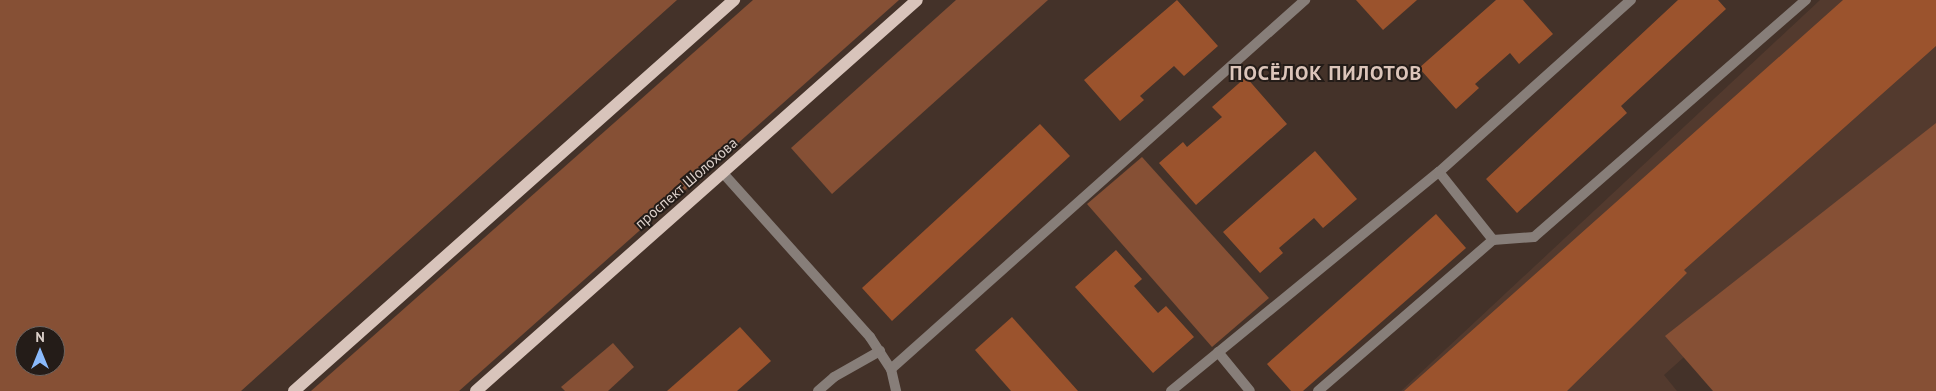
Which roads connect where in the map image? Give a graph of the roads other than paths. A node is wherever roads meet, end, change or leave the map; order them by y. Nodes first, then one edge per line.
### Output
1 (734, 0) edge
2 (917, 0) edge
3 (1305, 0) edge
4 (1631, 0) edge
5 (1806, 0) edge
6 (722, 172) junction
7 (1439, 172) junction
8 (1493, 240) junction
9 (880, 351) junction
10 (1218, 352) junction
11 (891, 369) junction
12 (294, 391) edge
13 (476, 391) edge
14 (818, 391) edge
15 (896, 391) edge
16 (1171, 391) edge
17 (1250, 391) edge
18 (1318, 391) edge

1 - 12 main road
2 - 6 main road, проспект Шолохова
3 - 11 lane
4 - 7 lane
5 - 8 lane
6 - 9 lane
6 - 13 main road, проспект Шолохова
7 - 8 lane
7 - 10 lane
8 - 18 lane
9 - 11 lane
9 - 14 lane
10 - 16 lane
10 - 17 lane
11 - 15 lane

